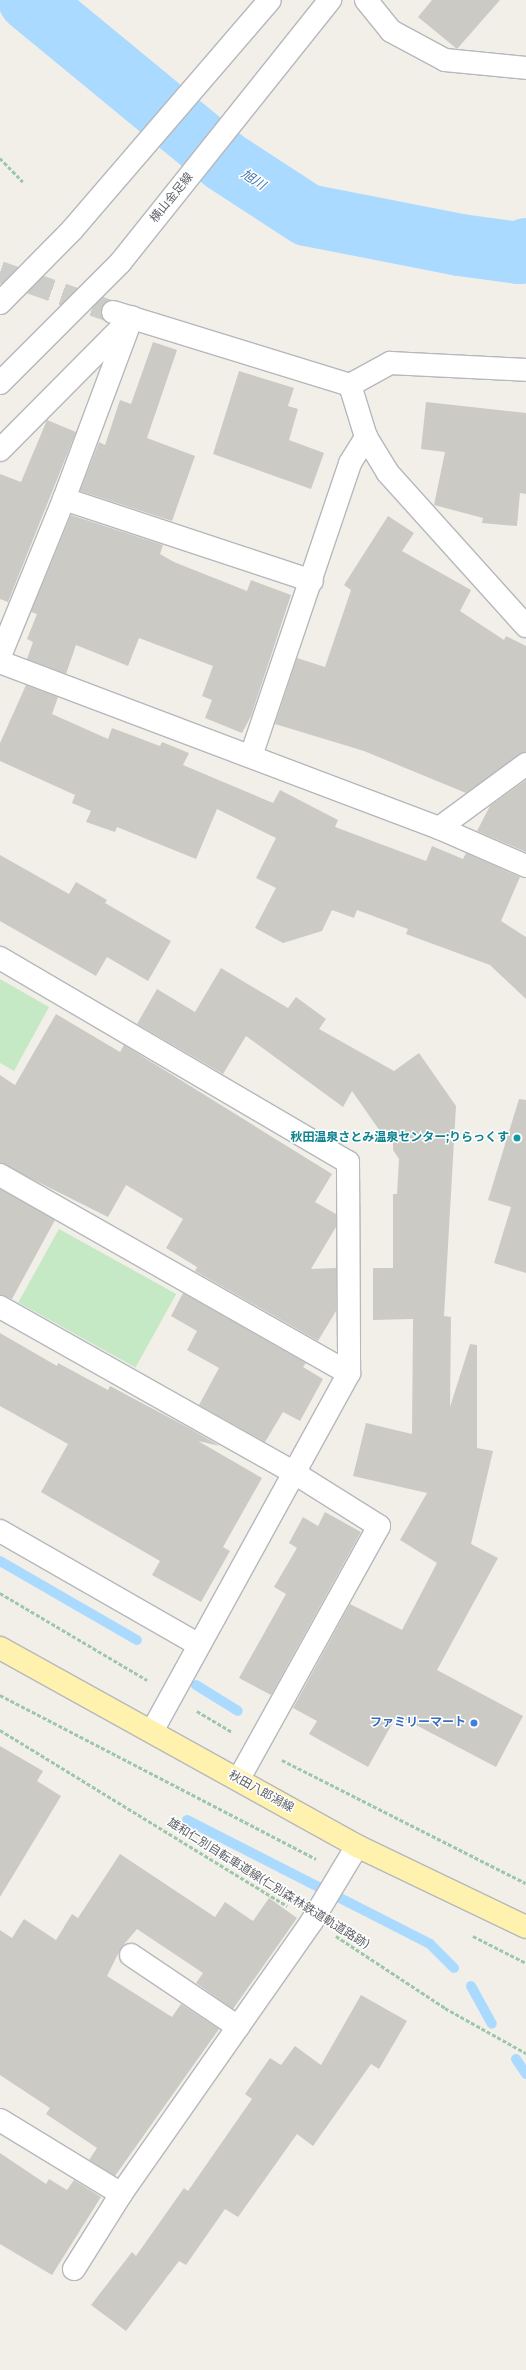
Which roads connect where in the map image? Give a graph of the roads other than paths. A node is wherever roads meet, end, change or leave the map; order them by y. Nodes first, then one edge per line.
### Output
1 (270, 0) edge
2 (330, 0) edge
3 (366, 0) edge
4 (526, 68) edge
5 (0, 303) edge
6 (122, 314) junction
7 (526, 370) edge
8 (0, 383) edge
9 (350, 385) junction
10 (366, 437) junction
11 (0, 450) edge
12 (64, 499) junction
13 (312, 581) junction
14 (526, 626) edge
15 (0, 656) edge
16 (0, 662) edge
17 (251, 756) junction
18 (526, 764) edge
19 (439, 828) junction
20 (526, 866) edge
21 (0, 958) edge
22 (0, 1175) edge
23 (0, 1307) edge
24 (349, 1373) junction
25 (296, 1474) junction
26 (0, 1531) edge
27 (199, 1644) junction
28 (0, 1648) edge
29 (152, 1731) junction
30 (239, 1779) junction
31 (357, 1846) junction
32 (526, 1927) edge
33 (131, 1955) dead end
34 (238, 2026) junction
35 (0, 2120) edge
36 (121, 2194) junction
37 (74, 2269) dead end

1 - 5 street
2 - 8 street, 横山金足線
3 - 4 street
6 - 9 street
6 - 11 street
6 - 12 street
7 - 9 street
9 - 10 street
10 - 13 street
10 - 14 street
12 - 13 street
12 - 15 street
13 - 17 street
16 - 17 street
17 - 19 street
18 - 19 street
19 - 20 street
21 - 24 street
22 - 24 street
23 - 25 street
24 - 25 street
25 - 27 street
25 - 30 street
26 - 27 street
27 - 29 street
28 - 29 main road, 秋田八郎潟線
29 - 30 main road, 秋田八郎潟線
30 - 31 main road, 秋田八郎潟線
31 - 32 main road, 秋田八郎潟線
31 - 34 street
33 - 34 street
34 - 36 street
35 - 36 street
36 - 37 street

